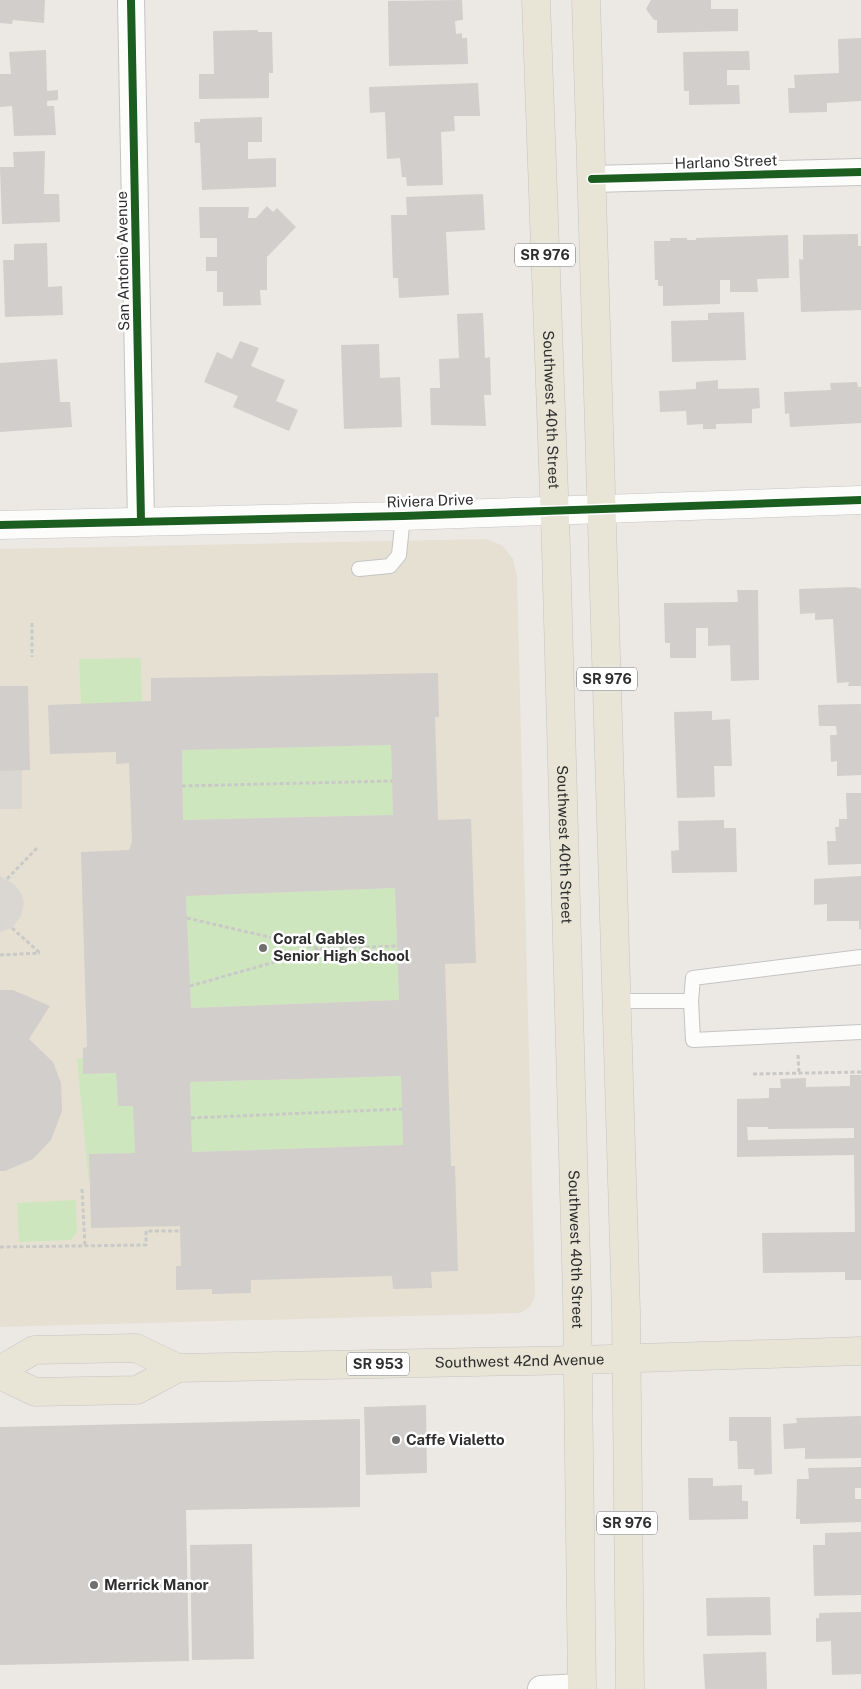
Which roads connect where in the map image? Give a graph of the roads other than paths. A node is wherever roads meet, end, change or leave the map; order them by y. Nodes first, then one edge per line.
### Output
1 (131, 0) edge
2 (536, 0) edge
3 (586, 0) edge
4 (861, 172) edge
5 (592, 179) junction
6 (861, 500) edge
7 (601, 508) junction
8 (554, 511) junction
9 (403, 516) junction
10 (142, 521) junction
11 (0, 525) edge
12 (359, 569) dead end
13 (861, 957) edge
14 (616, 1001) junction
15 (691, 1001) junction
16 (861, 1032) edge
17 (861, 1351) edge
18 (627, 1358) junction
19 (578, 1360) junction
20 (178, 1368) junction
21 (0, 1370) edge
22 (0, 1375) edge
23 (582, 1688) edge
24 (541, 1689) edge
25 (630, 1689) edge

1 - 10 street, San Antonio Avenue
2 - 8 main road, Southwest 40th Street / SR 976
3 - 5 main road, SR 976
4 - 5 street, Harlano Street
5 - 7 main road, SR 976
6 - 7 street, Riviera Drive
7 - 8 street, Riviera Drive
7 - 14 main road, SR 976
8 - 9 street, Riviera Drive
8 - 19 main road, Southwest 40th Street / SR 976
9 - 10 street, Riviera Drive
9 - 12 lane
10 - 11 street, Riviera Drive
13 - 15 lane
14 - 15 lane
14 - 18 main road, SR 976
15 - 16 lane
17 - 18 main road, Southwest 42nd Avenue / SR 953
18 - 19 main road, Southwest 42nd Avenue / SR 953
18 - 25 main road, SR 976
19 - 20 main road, Southwest 42nd Avenue / SR 953
19 - 23 main road, Southwest 40th Street / SR 976
20 - 21 main road, Southwest 42nd Avenue / SR 953
20 - 22 main road, Southwest 42nd Avenue / SR 953
23 - 24 street

